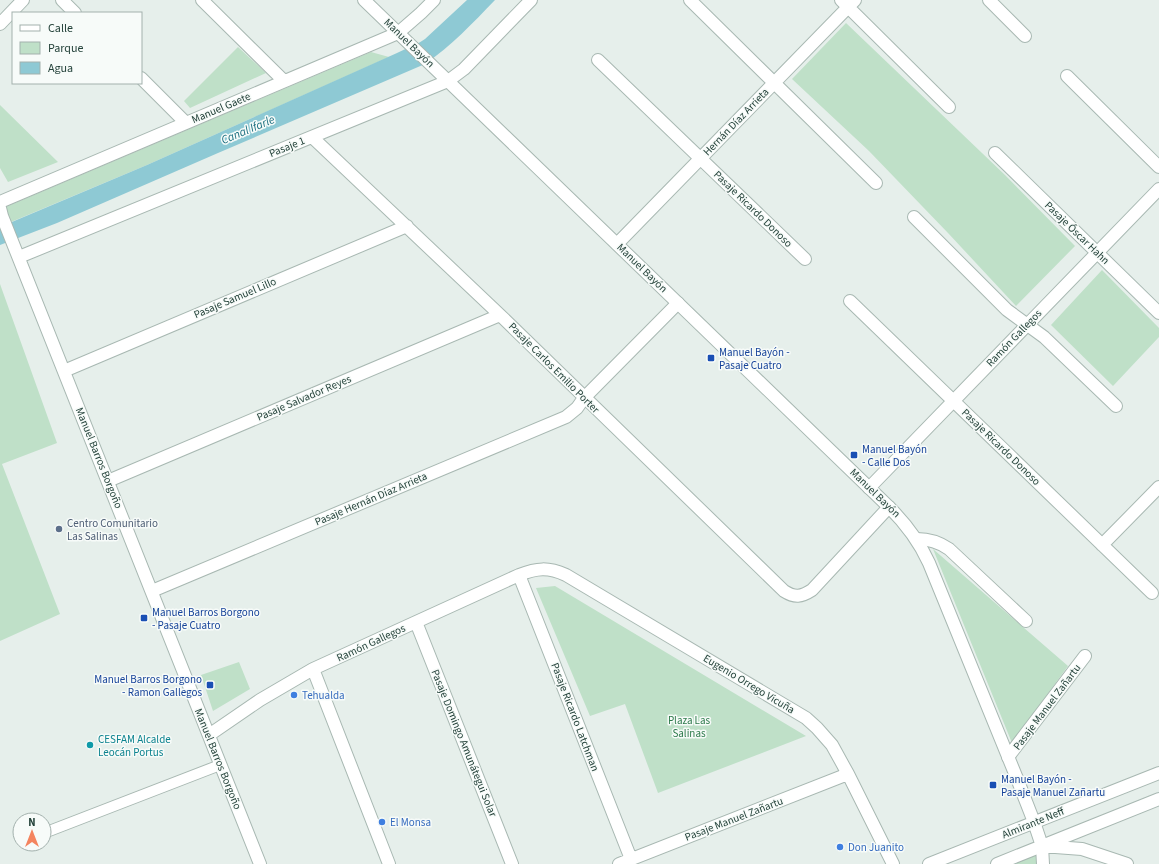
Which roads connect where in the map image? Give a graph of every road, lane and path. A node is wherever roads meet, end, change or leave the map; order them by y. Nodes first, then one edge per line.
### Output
1 (23, 0) edge
2 (62, 0) edge
3 (202, 0) edge
4 (364, 0) edge
5 (434, 0) edge
6 (531, 0) edge
7 (690, 0) edge
8 (989, 0) edge
9 (848, 2) edge
10 (74, 12) edge
11 (0, 24) edge
12 (402, 36) junction
13 (1025, 36) dead end
14 (598, 60) dead end
15 (1068, 76) dead end
16 (142, 79) edge
17 (284, 81) junction
18 (448, 81) junction
19 (774, 82) junction
20 (949, 107) dead end
21 (186, 123) junction
22 (312, 137) junction
23 (995, 153) dead end
24 (700, 158) junction
25 (1159, 166) edge
26 (876, 183) dead end
27 (1159, 188) edge
28 (0, 202) edge
29 (1, 212) edge
30 (914, 217) dead end
31 (407, 226) junction
32 (616, 244) junction
33 (1097, 253) junction
34 (19, 257) junction
35 (804, 259) dead end
36 (850, 301) dead end
37 (678, 303) junction
38 (1159, 313) edge
39 (500, 315) junction
40 (1027, 325) junction
41 (64, 371) junction
42 (584, 398) junction
43 (953, 400) junction
44 (1116, 406) dead end
45 (108, 481) junction
46 (1159, 487) edge
47 (869, 488) junction
48 (889, 507) junction
49 (917, 538) junction
50 (1102, 545) junction
51 (542, 569) joint
52 (519, 575) junction
53 (152, 591) junction
54 (1152, 593) dead end
55 (1026, 621) dead end
56 (416, 622) junction
57 (1085, 656) dead end
58 (313, 669) junction
59 (208, 735) junction
60 (1008, 757) junction
61 (220, 765) junction
62 (1159, 773) edge
63 (848, 774) junction
64 (1159, 799) edge
65 (1034, 822) junction
66 (52, 830) edge
67 (1042, 846) junction
68 (631, 859) junction
69 (260, 864) edge
70 (389, 864) edge
71 (512, 864) edge
72 (619, 864) edge
73 (893, 864) edge
74 (929, 864) edge
75 (997, 864) edge
76 (1043, 864) edge
77 (1127, 864) edge

1 - 11 street
2 - 10 street
3 - 17 street
4 - 12 street, Manuel Bayón
5 - 12 street, Manuel Gaete
6 - 18 street, Pasaje 1
7 - 19 street
8 - 13 street
9 - 19 street, Hernán Díaz Arrieta
9 - 20 street
12 - 17 street, Manuel Gaete
12 - 18 street, Manuel Bayón
14 - 24 street, Pasaje Ricardo Donoso
15 - 25 street
16 - 21 street
17 - 21 street, Manuel Gaete
18 - 22 street, Pasaje 1
18 - 32 street, Manuel Bayón
19 - 24 street, Hernán Díaz Arrieta
19 - 26 street
21 - 28 street, Manuel Gaete
22 - 31 street, Pasaje Carlos Emilio Porter
22 - 34 street, Pasaje 1
23 - 33 street, Pasaje Óscar Hahn
24 - 32 street, Hernán Díaz Arrieta
24 - 35 street, Pasaje Ricardo Donoso
27 - 33 street, Ramón Gallegos
29 - 34 street, Manuel Barros Borgoño
30 - 40 street
31 - 39 street, Pasaje Carlos Emilio Porter
31 - 41 street, Pasaje Samuel Lillo
32 - 37 street, Manuel Bayón
33 - 38 street, Pasaje Óscar Hahn
33 - 40 street, Ramón Gallegos
34 - 41 street, Manuel Barros Borgoño
36 - 43 street, Pasaje Ricardo Donoso
37 - 42 street
37 - 47 street, Manuel Bayón
39 - 42 street, Pasaje Carlos Emilio Porter
39 - 45 street, Pasaje Salvador Reyes
40 - 43 street, Ramón Gallegos
40 - 44 street
41 - 45 street, Manuel Barros Borgoño
42 - 48 street, Pasaje Carlos Emilio Porter
42 - 53 street, Pasaje Hernán Díaz Arrieta
43 - 47 street, Ramón Gallegos
43 - 50 street, Pasaje Ricardo Donoso
45 - 53 street, Manuel Barros Borgoño
46 - 50 street
47 - 48 street, Manuel Bayón
48 - 49 street, Manuel Bayón
49 - 55 street
49 - 60 street, Manuel Bayón
50 - 54 street, Pasaje Ricardo Donoso
51 - 52 street, Ramón Gallegos
51 - 63 street, Eugenio Orrego Vicuña
52 - 56 street, Ramón Gallegos
52 - 68 street, Pasaje Ricardo Latchman
53 - 59 street, Manuel Barros Borgoño
56 - 58 street, Ramón Gallegos
56 - 71 street, Pasaje Domingo Amunátegui Solar
57 - 60 street, Pasaje Manuel Zañartu
58 - 59 street, Ramón Gallegos
58 - 70 street
59 - 61 street, Manuel Barros Borgoño
60 - 65 street, Manuel Bayón
61 - 66 lane
61 - 69 street, Manuel Barros Borgoño
62 - 65 street, Almirante Neff
63 - 68 street, Pasaje Manuel Zañartu
63 - 73 street, Eugenio Orrego Vicuña
64 - 67 street
65 - 67 street, Manuel Bayón
65 - 74 street, Almirante Neff
67 - 75 street
67 - 76 street, Manuel Bayón
67 - 77 street
68 - 72 street, Pasaje Manuel Zañartu

